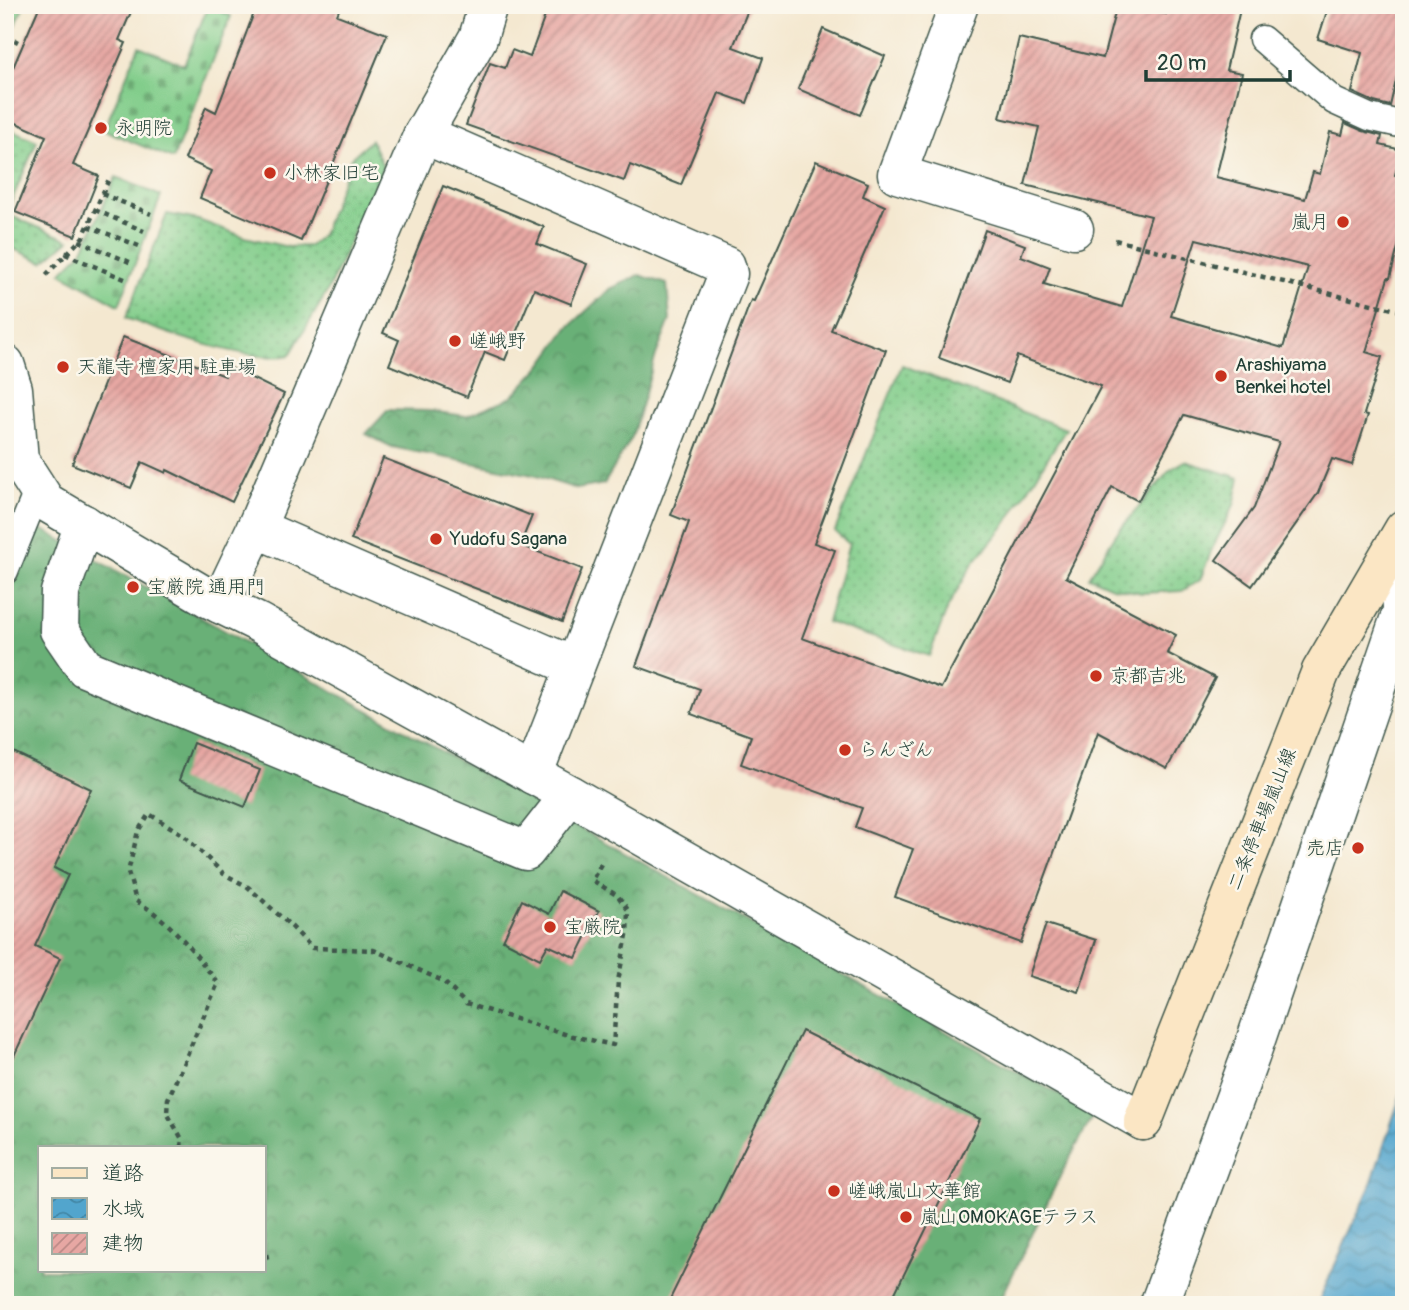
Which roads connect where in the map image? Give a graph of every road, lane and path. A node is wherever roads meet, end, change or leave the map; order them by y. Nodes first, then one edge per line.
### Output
1 (488, 5) edge
2 (959, 5) edge
3 (1262, 38) dead end
4 (5, 40) edge
5 (18, 41) dead end
6 (1404, 125) edge
7 (423, 134) junction
8 (109, 179) dead end
9 (102, 194) junction
10 (95, 210) junction
11 (150, 214) dead end
12 (88, 226) junction
13 (1074, 229) joint
14 (144, 231) dead end
15 (79, 241) junction
16 (139, 246) dead end
17 (65, 254) junction
18 (132, 263) dead end
19 (46, 275) dead end
20 (127, 280) dead end
21 (1404, 312) edge
22 (5, 364) edge
23 (38, 489) junction
24 (84, 524) junction
25 (256, 528) junction
26 (1402, 533) edge
27 (5, 570) edge
28 (220, 604) junction
29 (575, 667) junction
30 (533, 775) junction
31 (570, 795) junction
32 (623, 826) junction
33 (1143, 1121) joint
34 (181, 1146) edge
35 (1159, 1305) edge

1 - 7 street
2 - 13 street
3 - 6 lane
4 - 5 path
7 - 25 street
7 - 29 street
8 - 9 path
9 - 10 path
9 - 11 path
10 - 12 path
10 - 14 path
12 - 15 path
12 - 16 path
13 - 21 path
15 - 17 path
15 - 18 path
17 - 19 path
17 - 20 path
22 - 23 street
23 - 24 street
23 - 27 lane
24 - 28 street
24 - 31 street
25 - 28 street
25 - 29 street
26 - 33 main road, 二条停車場嵐山線
26 - 35 street
28 - 30 street
29 - 30 street
30 - 31 street
31 - 32 street
32 - 33 street
32 - 34 path

